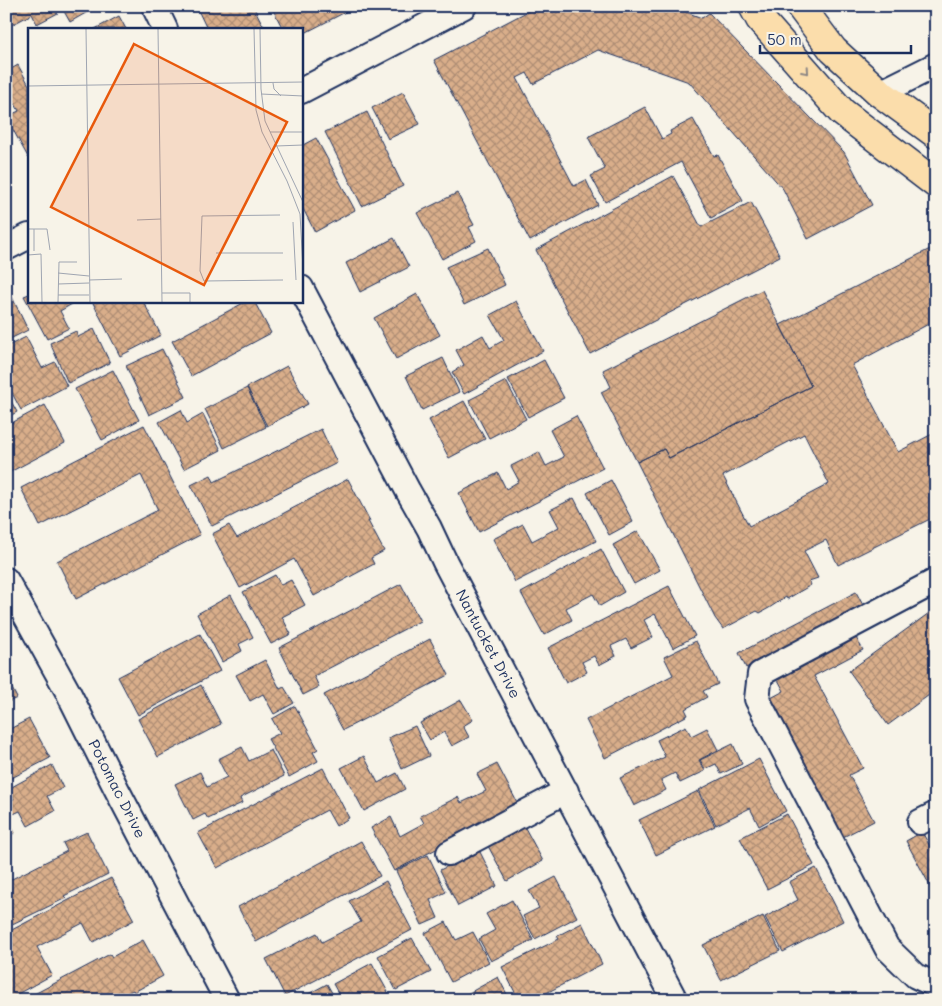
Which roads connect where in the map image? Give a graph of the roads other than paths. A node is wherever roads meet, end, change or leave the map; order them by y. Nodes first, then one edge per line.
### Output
1 (154, 6) edge
2 (464, 6) edge
3 (752, 6) edge
4 (800, 6) edge
5 (165, 28) edge
6 (936, 65) edge
7 (302, 90) edge
8 (880, 93) junction
9 (936, 134) edge
10 (931, 173) edge
11 (28, 237) edge
12 (6, 248) edge
13 (302, 290) edge
14 (6, 580) edge
15 (936, 581) edge
16 (566, 792) junction
17 (449, 853) dead end
18 (936, 981) edge
19 (228, 1000) edge
20 (675, 1000) edge

1 - 5 street
2 - 7 street
3 -> 10 main road
4 - 8 main road
6 - 8 street
8 - 9 main road
11 - 12 street
13 - 16 street, Nantucket Drive
14 - 19 street, Potomac Drive
15 - 18 street
16 - 17 street
16 - 20 street, Nantucket Drive

